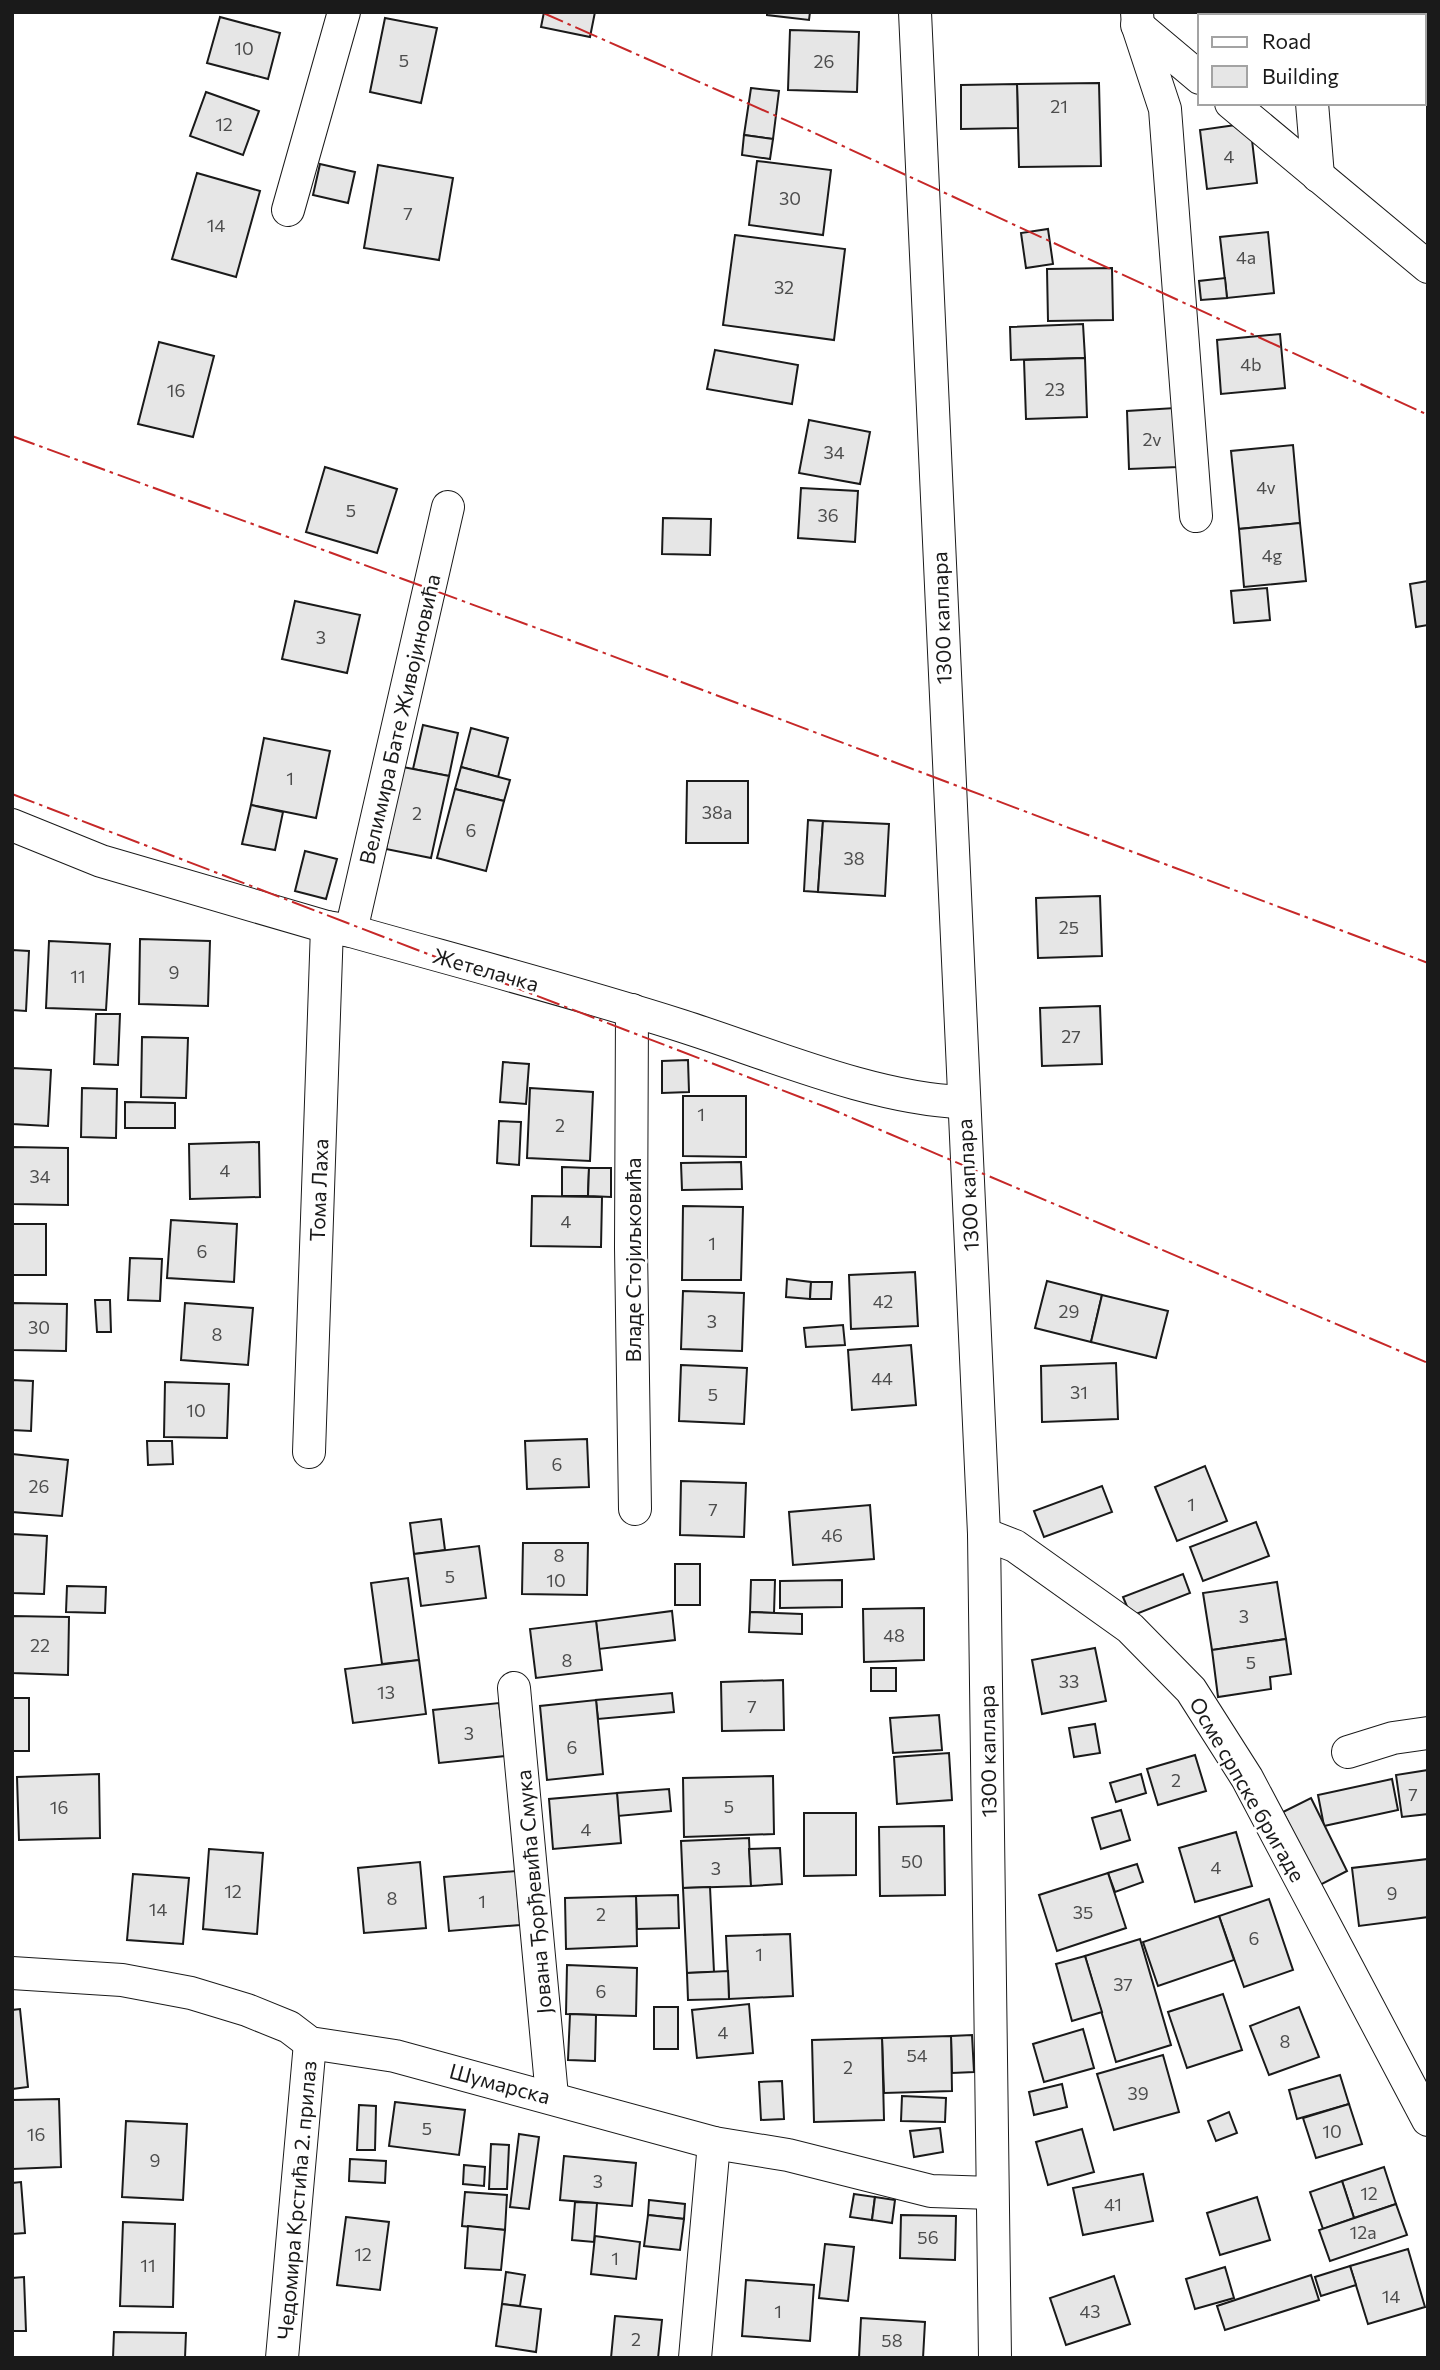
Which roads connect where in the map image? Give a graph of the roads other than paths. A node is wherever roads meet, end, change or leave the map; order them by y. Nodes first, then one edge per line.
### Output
1 (344, 12) edge
2 (915, 12) edge
3 (1130, 17) edge
4 (1198, 76) edge
5 (1233, 105) edge
6 (1312, 105) edge
7 (1318, 176) junction
8 (288, 210) dead end
9 (1428, 267) edge
10 (448, 506) dead end
11 (1196, 516) dead end
12 (12, 825) edge
13 (339, 929) junction
14 (632, 1010) junction
15 (962, 1102) junction
16 (309, 1452) dead end
17 (635, 1509) dead end
18 (984, 1534) junction
19 (514, 1688) dead end
20 (1428, 1733) edge
21 (1348, 1752) dead end
22 (12, 1973) edge
23 (310, 2043) junction
24 (552, 2096) junction
25 (1428, 2120) edge
26 (714, 2143) junction
27 (992, 2193) junction
28 (282, 2358) edge
29 (695, 2358) edge
30 (995, 2358) edge

1 - 8 street
2 - 15 street, 1300 каплара
3 - 4 street
3 - 11 street
5 - 7 street
6 - 7 street
7 - 9 street
10 - 13 street, Велимира Бате Живојиновића
12 - 13 street, Жетелачка
13 - 14 street, Жетелачка
13 - 16 street, Тома Лаха
14 - 15 street, Жетелачка
14 - 17 street, Владе Стојиљковића
15 - 18 street, 1300 каплара
18 - 25 street, Осме српске бригаде
18 - 27 street, 1300 каплара
19 - 24 street, Јована Ђорђевића Смука
20 - 21 street
22 - 23 street, Шумарска
23 - 24 street, Шумарска
23 - 28 street, Чедомира Крстића 2. прилаз
24 - 26 street, Шумарска
26 - 27 street, Шумарска
26 - 29 street
27 - 30 street, 1300 каплара

